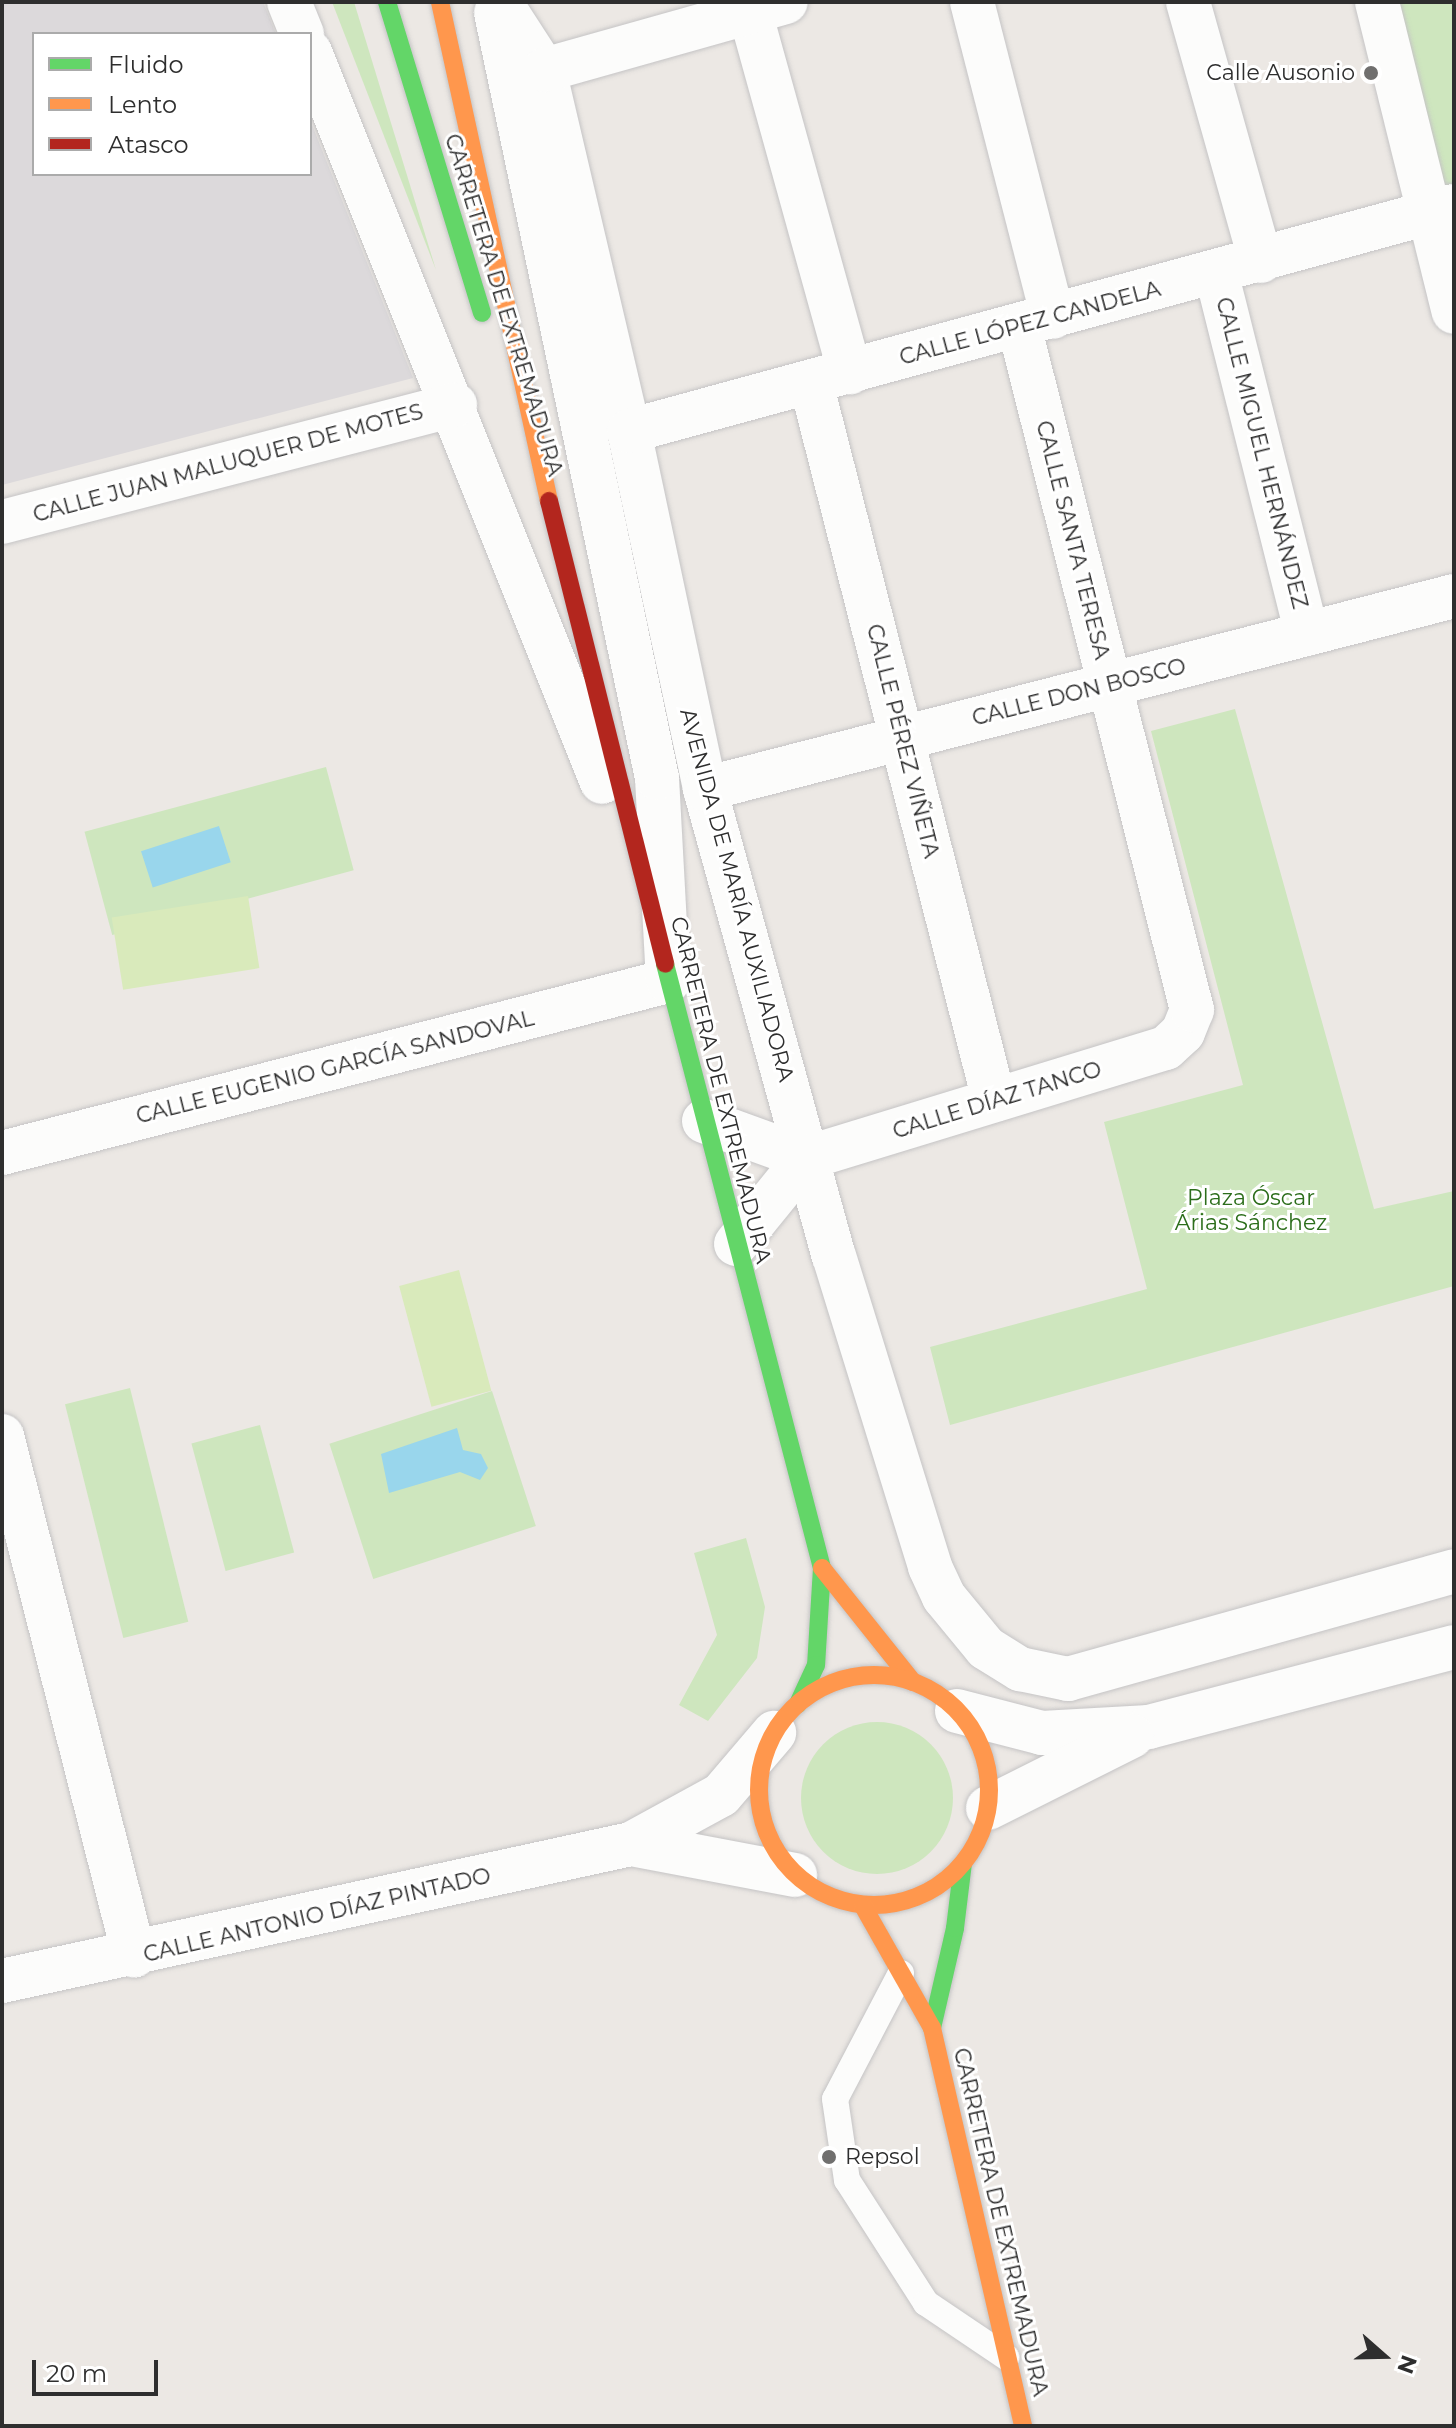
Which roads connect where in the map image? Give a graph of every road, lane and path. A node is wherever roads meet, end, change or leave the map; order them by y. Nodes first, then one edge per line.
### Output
1 (289, 2) edge
2 (387, 2) edge
3 (440, 2) edge
4 (497, 2) edge
5 (972, 2) edge
6 (1188, 2) edge
7 (1377, 2) edge
8 (768, 7) edge
9 (301, 32) edge
10 (312, 57) edge
11 (544, 70) junction
12 (1442, 211) edge
13 (1261, 261) junction
14 (1216, 272) junction
15 (1454, 312) edge
16 (1036, 322) junction
17 (488, 335) dead end
18 (831, 377) junction
19 (502, 380) dead end
20 (455, 405) junction
21 (629, 431) junction
22 (2, 522) edge
23 (1454, 596) edge
24 (576, 623) junction
25 (1307, 634) junction
26 (1110, 684) junction
27 (902, 738) junction
28 (705, 789) junction
29 (649, 903) junction
30 (668, 981) junction
31 (1183, 1032) joint
32 (994, 1100) junction
33 (704, 1121) junction
34 (2, 1153) edge
35 (806, 1158) junction
36 (736, 1244) junction
37 (2, 1436) edge
38 (822, 1568) junction
39 (1454, 1571) edge
40 (1454, 1647) edge
41 (913, 1682) junction
42 (957, 1711) junction
43 (786, 1718) junction
44 (1149, 1727) junction
45 (988, 1808) junction
46 (631, 1844) junction
47 (963, 1863) junction
48 (795, 1875) junction
49 (863, 1906) junction
50 (134, 1955) junction
51 (901, 1973) junction
52 (2, 1981) edge
53 (932, 2028) junction
54 (1006, 2357) junction
55 (1023, 2426) edge

1 - 9 street
2 - 17 highway, CARRETERA DE EXTREMADURA
3 - 24 highway, CARRETERA DE EXTREMADURA
4 - 11 street, AVENIDA DE MARÍA AUXILIADORA
4 - 30 street
5 - 16 street, CALLE SANTA TERESA
6 - 13 street
7 - 12 street
8 - 11 street
8 - 18 street, CALLE PÉREZ VIÑETA
10 - 20 street
11 - 21 street, AVENIDA DE MARÍA AUXILIADORA
12 - 13 street, CALLE LÓPEZ CANDELA
12 - 15 street
13 - 14 street, CALLE LÓPEZ CANDELA
14 - 16 street, CALLE LÓPEZ CANDELA
14 - 25 street, CALLE MIGUEL HERNÁNDEZ
16 - 18 street, CALLE LÓPEZ CANDELA
16 - 26 street, CALLE SANTA TERESA
18 - 21 street, CALLE LÓPEZ CANDELA
18 - 27 street, CALLE PÉREZ VIÑETA
19 - 24 highway, CARRETERA DE EXTREMADURA
20 - 22 street, CALLE JUAN MALUQUER DE MOTES
20 - 29 street
21 - 28 street, AVENIDA DE MARÍA AUXILIADORA
23 - 25 street, CALLE DON BOSCO
24 - 29 highway, CARRETERA DE EXTREMADURA
25 - 26 street, CALLE DON BOSCO
26 - 27 street, CALLE DON BOSCO
26 - 31 street, CALLE SANTA TERESA
27 - 28 street, CALLE DON BOSCO
27 - 32 street, CALLE PÉREZ VIÑETA
28 - 35 street, AVENIDA DE MARÍA AUXILIADORA
29 - 30 highway, CARRETERA DE EXTREMADURA
30 - 33 highway, CARRETERA DE EXTREMADURA
30 - 34 street, CALLE EUGENIO GARCÍA SANDOVAL
31 - 32 street, CALLE DÍAZ TANCO
32 - 35 street, CALLE DÍAZ TANCO
33 - 35 street
33 - 36 highway, CARRETERA DE EXTREMADURA
35 - 36 street
35 - 39 street, AVENIDA DE MARÍA AUXILIADORA
36 - 38 highway, CARRETERA DE EXTREMADURA
37 - 50 street
38 - 41 highway, CARRETERA DE EXTREMADURA
38 - 43 highway, CARRETERA DE EXTREMADURA
40 - 44 street
41 - 42 highway, CARRETERA DE EXTREMADURA
41 - 43 highway, CARRETERA DE EXTREMADURA
42 - 44 street
42 - 45 highway, CARRETERA DE EXTREMADURA
43 - 46 street, CALLE ANTONIO DÍAZ PINTADO
43 - 48 highway, CARRETERA DE EXTREMADURA
44 - 45 street
45 - 47 highway, CARRETERA DE EXTREMADURA
46 - 48 street, CALLE ANTONIO DÍAZ PINTADO
46 - 50 street, CALLE ANTONIO DÍAZ PINTADO
47 - 49 highway, CARRETERA DE EXTREMADURA
47 - 53 highway, CARRETERA DE EXTREMADURA
48 - 49 highway, CARRETERA DE EXTREMADURA
49 - 51 highway, CARRETERA DE EXTREMADURA
50 - 52 street, CALLE ANTONIO DÍAZ PINTADO
51 - 53 highway, CARRETERA DE EXTREMADURA
51 - 54 lane
53 - 54 highway, CARRETERA DE EXTREMADURA
54 - 55 highway, CARRETERA DE EXTREMADURA

